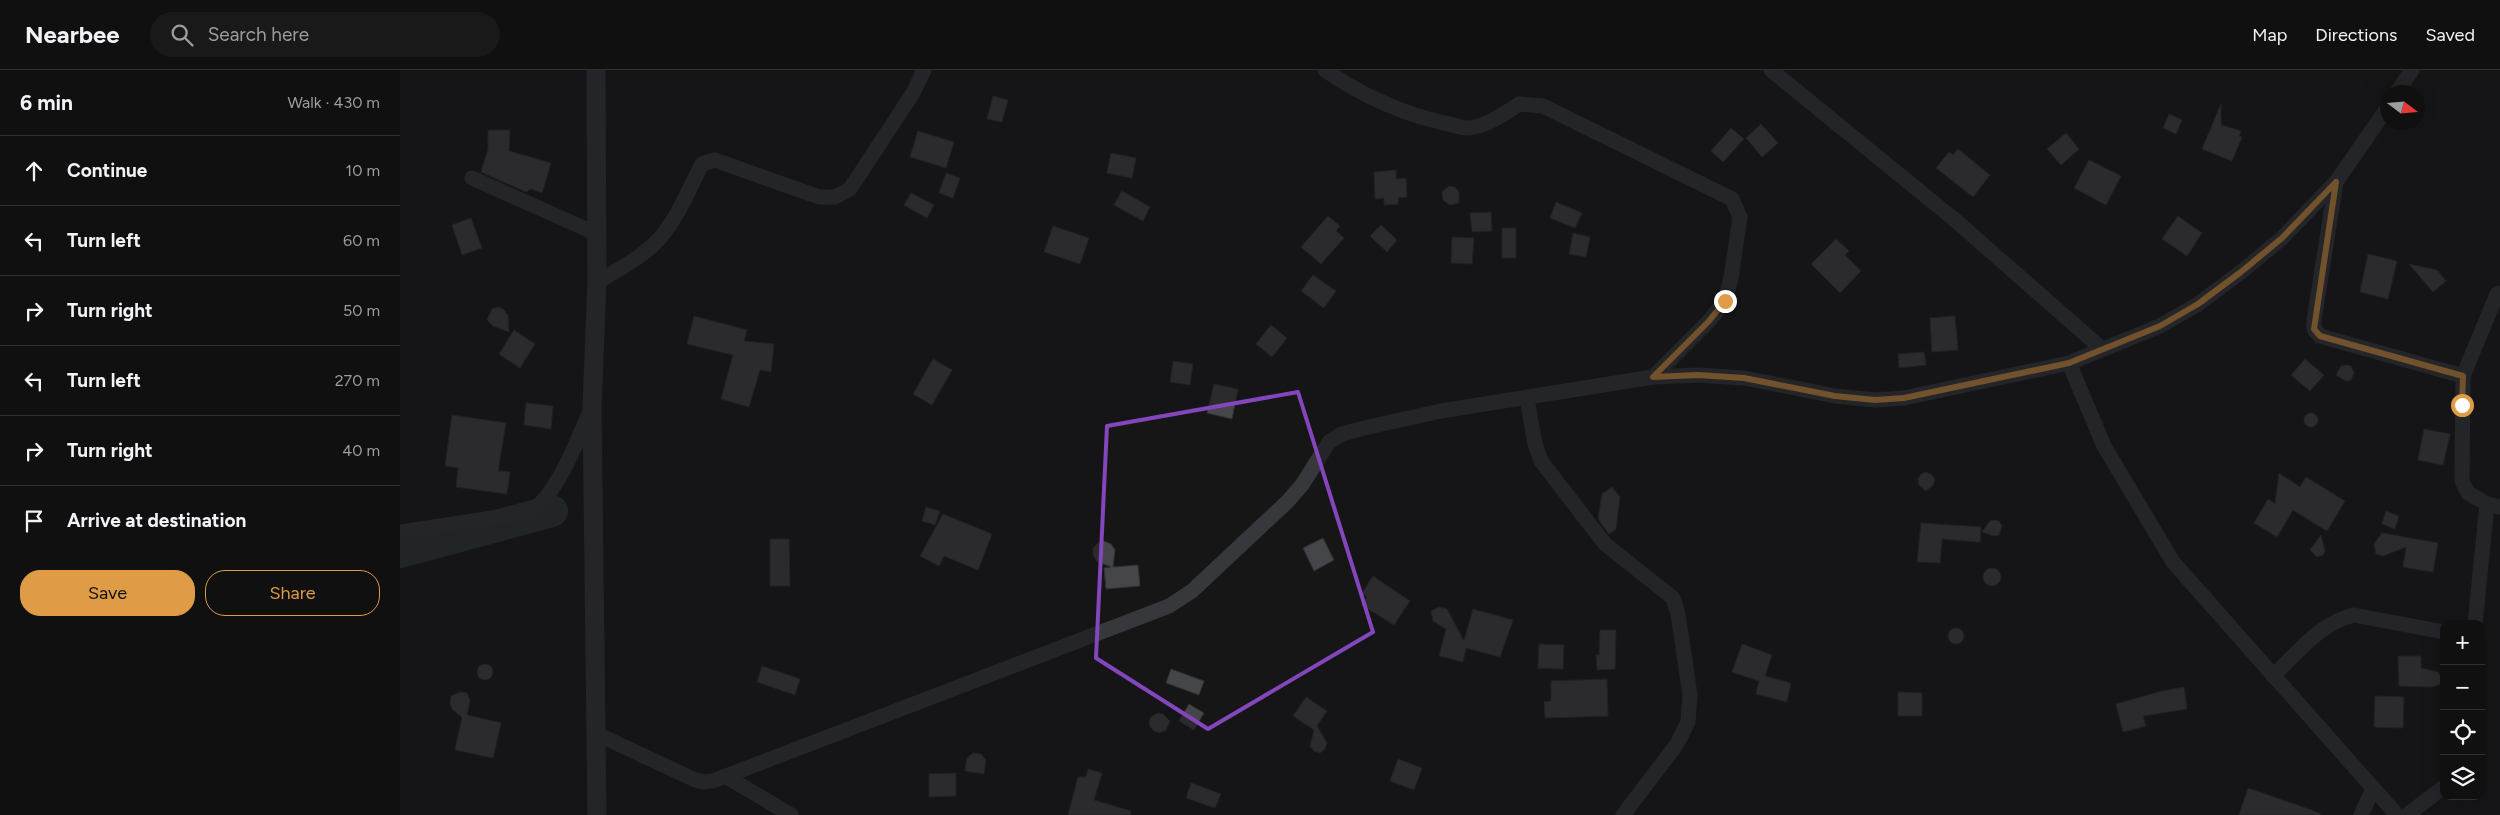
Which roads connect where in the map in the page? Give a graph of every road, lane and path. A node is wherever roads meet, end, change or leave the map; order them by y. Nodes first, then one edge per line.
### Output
1 (596, 70) edge
2 (924, 70) edge
3 (1325, 70) edge
4 (1771, 70) edge
5 (2412, 70) edge
6 (2402, 85) edge
7 (2380, 119) edge
8 (472, 178) dead end
9 (2336, 182) junction
10 (597, 234) junction
11 (597, 282) junction
12 (2500, 293) edge
13 (2102, 349) junction
14 (2069, 363) junction
15 (2463, 376) junction
16 (1653, 377) junction
17 (1527, 398) junction
18 (592, 407) junction
19 (2494, 506) edge
20 (400, 532) edge
21 (2476, 620) edge
22 (2440, 631) edge
23 (2273, 676) junction
24 (597, 734) junction
25 (728, 777) junction
26 (2373, 789) junction
27 (2440, 790) edge
28 (597, 815) edge
29 (791, 815) edge
30 (1623, 815) edge
31 (2360, 815) edge
32 (2397, 815) edge
33 (2407, 815) edge

1 - 10 street
2 - 11 street
3 - 16 street
4 - 13 street
5 - 6 street
7 - 9 street
8 - 10 street
9 - 13 street
9 - 15 street
10 - 11 street
11 - 18 street
12 - 15 street
13 - 14 street
14 - 16 street
14 - 23 street
15 - 19 street
16 - 17 street
17 - 25 street
17 - 30 street
18 - 20 street
18 - 24 street
19 - 21 street
22 - 23 street
23 - 26 street
24 - 25 street
24 - 28 street
25 - 29 street
26 - 31 street
26 - 32 street
27 - 33 street

